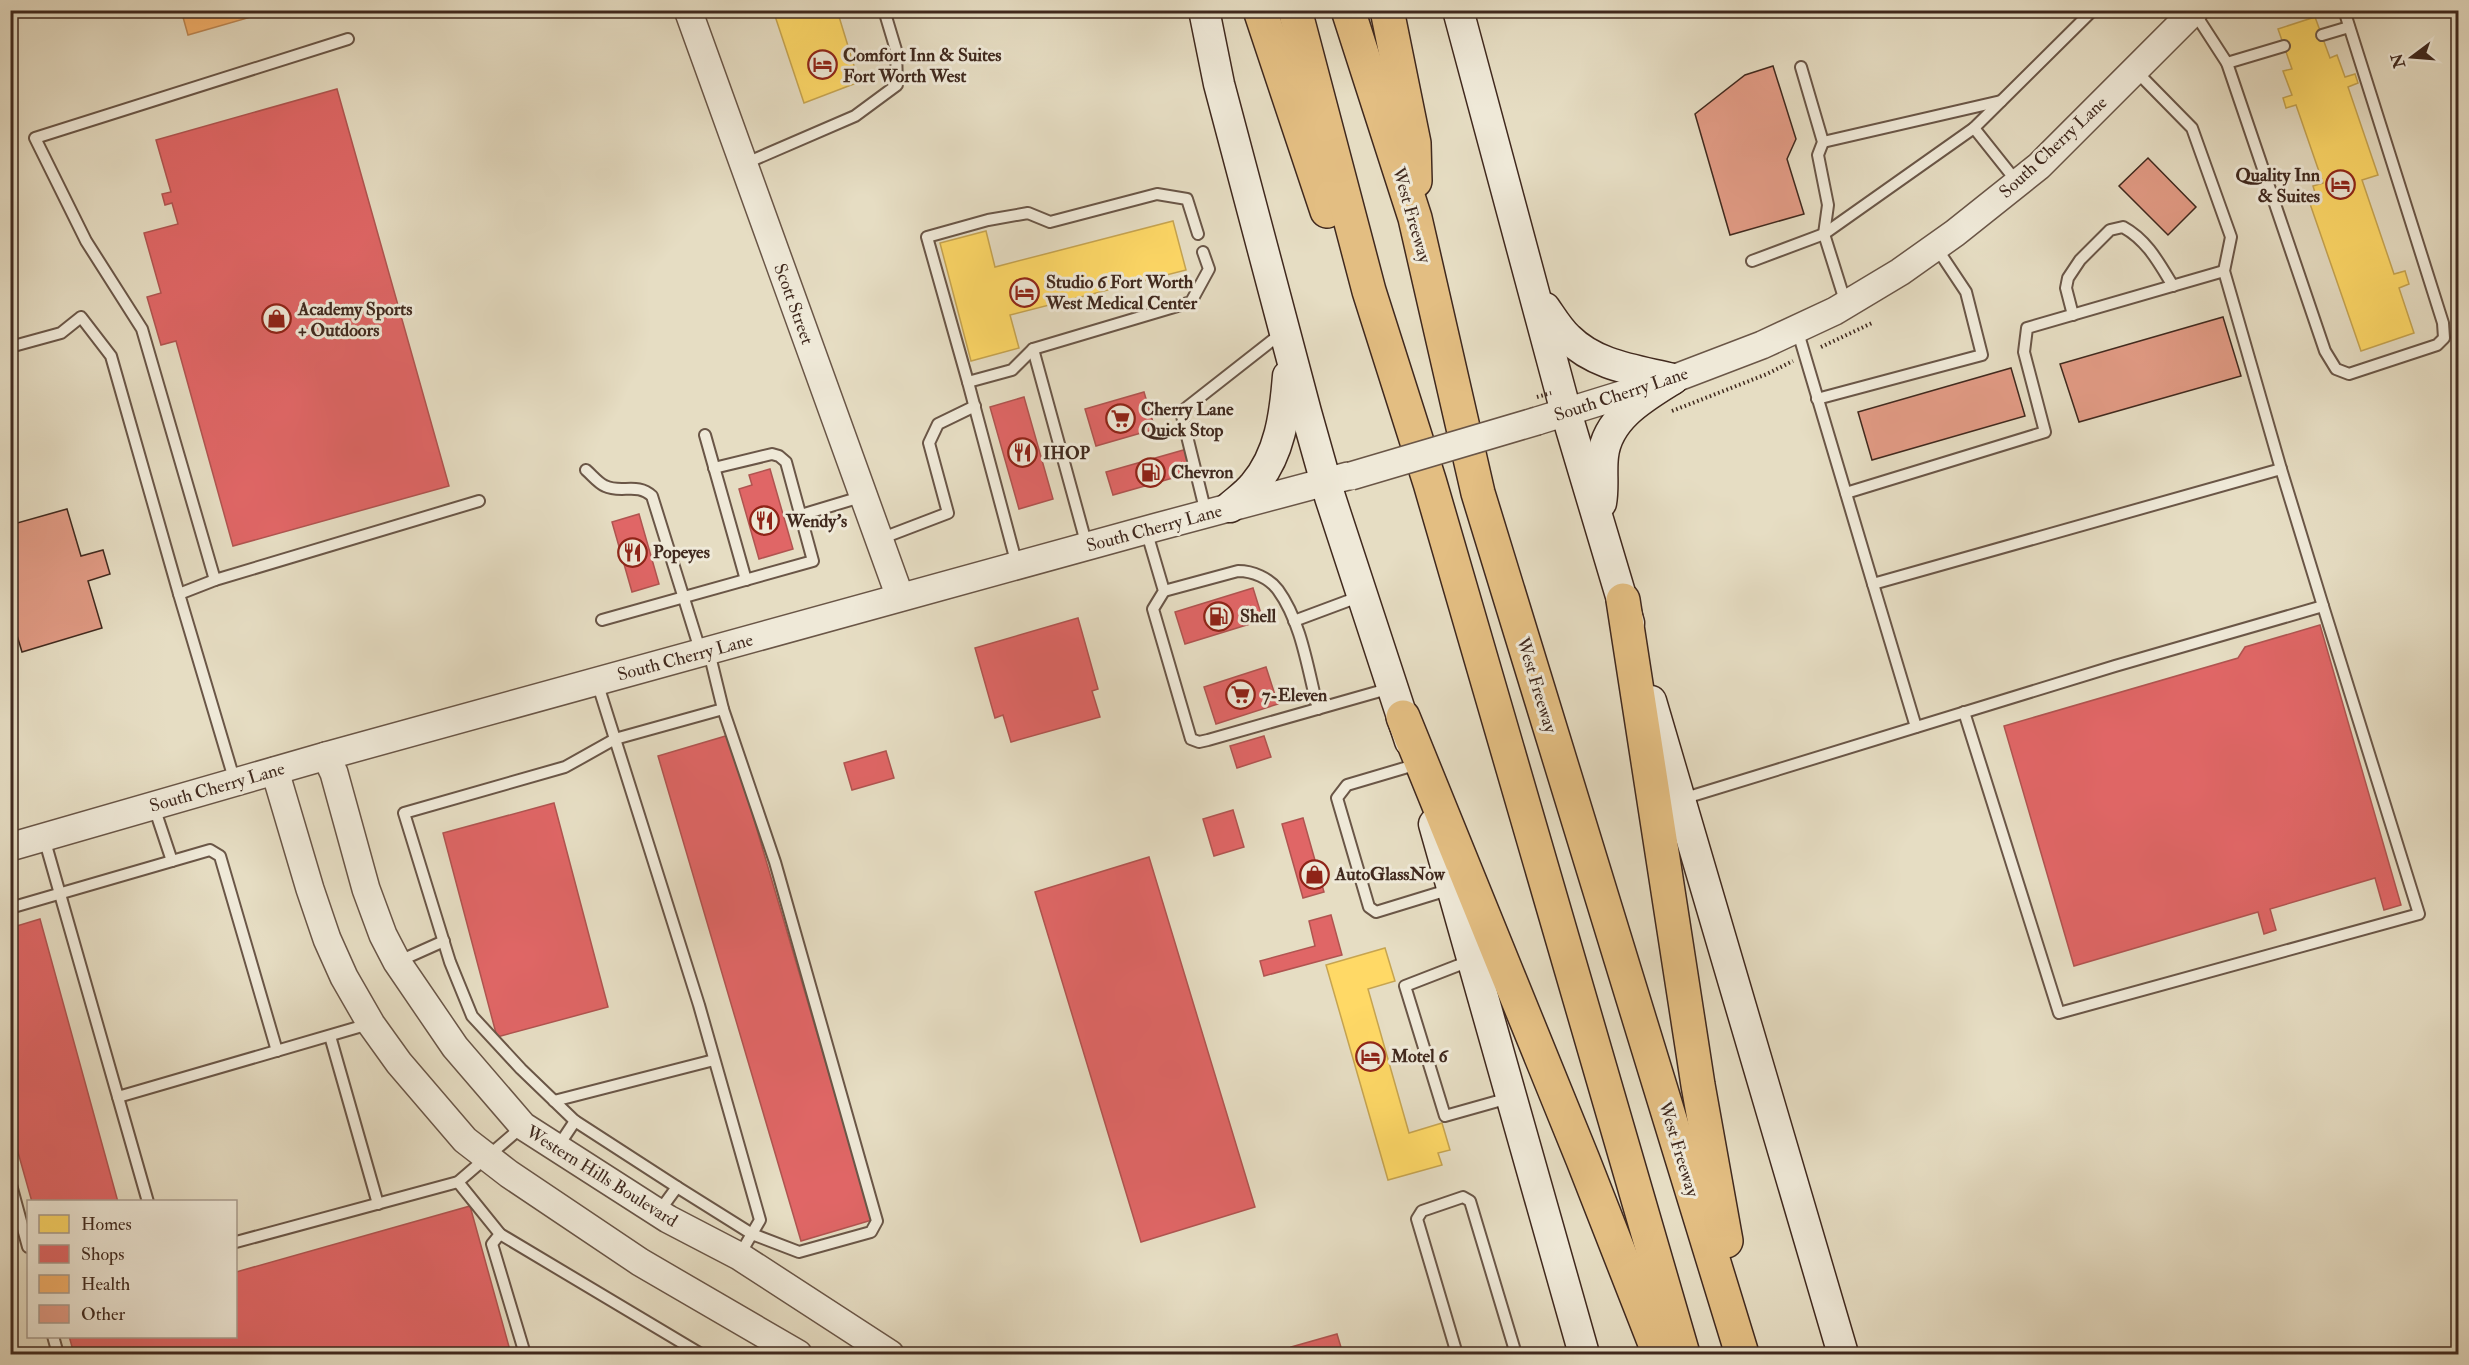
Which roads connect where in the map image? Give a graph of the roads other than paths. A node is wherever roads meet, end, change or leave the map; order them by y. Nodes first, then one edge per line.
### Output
1 (688, 10) edge
2 (884, 10) edge
3 (1196, 10) edge
4 (1204, 10) edge
5 (1260, 10) edge
6 (1295, 10) edge
7 (1348, 10) edge
8 (1387, 10) edge
9 (1458, 10) edge
10 (2093, 10) edge
11 (2344, 10) edge
12 (2194, 11) edge
13 (2349, 27) junction
14 (2322, 35) dead end
15 (348, 39) dead end
16 (2284, 46) dead end
17 (2227, 63) junction
18 (1801, 67) dead end
19 (2135, 70) junction
20 (1219, 84) junction
21 (2002, 100) junction
22 (1974, 128) junction
23 (1823, 142) junction
24 (744, 164) junction
25 (2018, 183) junction
26 (1415, 218) junction
27 (1198, 234) dead end
28 (1824, 234) junction
29 (1936, 247) junction
30 (1203, 252) dead end
31 (1752, 261) dead end
32 (2224, 271) junction
33 (2174, 286) junction
34 (1369, 291) junction
35 (1536, 296) junction
36 (1846, 304) junction
37 (2073, 315) junction
38 (1797, 329) junction
39 (1287, 341) junction
40 (10, 347) edge
41 (1033, 349) junction
42 (1673, 379) junction
43 (968, 382) junction
44 (1817, 399) junction
45 (975, 406) junction
46 (1566, 412) junction
47 (705, 435) dead end
48 (714, 468) junction
49 (2280, 469) junction
50 (586, 470) dead end
51 (1338, 479) junction
52 (1846, 493) junction
53 (864, 496) junction
54 (479, 501) dead end
55 (1218, 510) junction
56 (801, 515) junction
57 (1599, 522) junction
58 (1146, 530) junction
59 (879, 539) junction
60 (1088, 546) junction
61 (1017, 565) junction
62 (215, 580) junction
63 (746, 580) junction
64 (1873, 584) junction
65 (1164, 591) junction
66 (179, 594) junction
67 (1363, 596) junction
68 (900, 597) junction
69 (683, 598) junction
70 (1623, 600) junction
71 (2323, 606) junction
72 (602, 620) dead end
73 (1294, 621) junction
74 (705, 652) junction
75 (597, 682) junction
76 (1398, 703) junction
77 (723, 709) junction
78 (1318, 710) junction
79 (1964, 712) junction
80 (1916, 727) junction
81 (615, 739) junction
82 (326, 756) junction
83 (1419, 764) junction
84 (275, 771) junction
85 (235, 782) junction
86 (1678, 800) junction
87 (154, 806) junction
88 (44, 838) junction
89 (10, 847) edge
90 (172, 861) junction
91 (1460, 885) junction
92 (59, 893) junction
93 (10, 908) edge
94 (444, 941) junction
95 (1472, 960) junction
96 (397, 962) junction
97 (371, 1024) junction
98 (330, 1036) junction
99 (277, 1051) junction
100 (714, 1060) junction
101 (118, 1096) junction
102 (1511, 1098) junction
103 (554, 1101) junction
104 (575, 1121) junction
105 (523, 1126) junction
106 (557, 1149) junction
107 (488, 1158) junction
108 (10, 1181) edge
109 (458, 1182) junction
110 (677, 1187) junction
111 (147, 1200) edge
112 (378, 1204) junction
113 (658, 1213) junction
114 (500, 1234) junction
115 (237, 1242) edge
116 (27, 1243) edge
117 (745, 1245) junction
118 (54, 1338) edge
119 (58, 1354) edge
120 (525, 1354) edge
121 (701, 1354) edge
122 (798, 1354) edge
123 (890, 1354) edge
124 (1457, 1354) edge
125 (1516, 1354) edge
126 (1584, 1354) edge
127 (1659, 1354) edge
128 (1683, 1354) edge
129 (1744, 1354) edge
130 (1843, 1354) edge

1 - 24 street, Scott Street
2 - 24 lane
3 - 20 main road
4 - 20 main road
5 - 34 highway
6 - 34 highway
7 - 26 highway, West Freeway
8 - 26 highway
9 - 35 main road
10 - 21 lane
11 - 13 lane
12 - 17 lane
12 - 19 street, South Cherry Lane
13 - 14 lane
13 - 17 lane
15 - 62 lane
16 - 17 lane
18 - 23 lane
19 - 25 street, South Cherry Lane
19 - 32 lane
20 - 39 main road
21 - 22 lane
21 - 23 lane
22 - 25 lane
22 - 28 lane
23 - 28 lane
24 - 53 street, Scott Street
25 - 29 street, South Cherry Lane
26 - 129 highway, West Freeway
27 - 43 lane
28 - 31 lane
28 - 36 lane
29 - 36 street, South Cherry Lane
29 - 44 lane
30 - 41 lane
32 - 33 lane
32 - 49 lane
33 - 37 lane
33 - 37 lane
34 - 128 highway
35 - 42 main road
35 - 46 main road
36 - 38 street, South Cherry Lane
37 - 52 lane
38 - 42 street, South Cherry Lane
38 - 44 lane
39 - 51 main road
39 - 55 main road
39 - 55 lane
40 - 66 lane
41 - 43 lane
41 - 60 lane
42 - 46 street, South Cherry Lane
42 - 57 main road
43 - 45 lane
44 - 52 lane
45 - 59 lane
45 - 61 lane
46 - 51 street, South Cherry Lane, bridge
46 - 57 main road
47 - 48 lane
48 - 56 lane
48 - 63 lane
49 - 64 lane
49 - 71 lane
50 - 69 lane
51 - 55 street, South Cherry Lane
51 - 67 main road
52 - 64 lane
53 - 56 lane
53 - 59 street, Scott Street
54 - 62 lane
55 - 58 street, South Cherry Lane
56 - 63 lane
57 - 70 main road
58 - 60 street, South Cherry Lane
58 - 65 lane
59 - 68 street, Scott Street
60 - 61 street, South Cherry Lane
61 - 68 street, South Cherry Lane
62 - 66 lane
63 - 69 lane
64 - 80 lane
65 - 73 lane
65 - 78 lane
66 - 85 lane
67 - 73 lane
67 - 76 main road
68 - 74 street, South Cherry Lane
69 - 72 lane
69 - 74 lane
70 - 86 main road
70 - 129 highway
71 - 79 lane
71 - 79 lane
73 - 78 lane
74 - 75 street, South Cherry Lane
74 - 77 lane
75 - 81 lane
75 - 82 street, South Cherry Lane
76 - 78 lane
76 - 83 highway
77 - 81 lane
77 - 117 lane
79 - 80 lane
80 - 86 lane
81 - 94 lane
81 - 100 lane
82 - 84 street, South Cherry Lane
82 - 96 street, Western Hills Boulevard
83 - 91 highway
83 - 91 lane
84 - 85 street, South Cherry Lane
84 - 97 street
85 - 87 street, South Cherry Lane
86 - 130 main road
87 - 88 street, South Cherry Lane
87 - 90 lane
88 - 89 street, South Cherry Lane
88 - 92 lane
90 - 92 lane
90 - 99 lane
91 - 95 main road
91 - 127 highway
92 - 93 lane
92 - 101 lane
94 - 96 lane
94 - 103 lane
95 - 102 main road
95 - 102 lane
96 - 105 street, Western Hills Boulevard
97 - 98 lane
97 - 107 street
98 - 99 lane
98 - 112 lane
99 - 101 lane
100 - 103 lane
100 - 117 lane
101 - 111 lane
102 - 126 main road
103 - 104 lane
104 - 106 lane
104 - 110 lane
105 - 106 street, Western Hills Boulevard
105 - 107 lane
106 - 113 street, Western Hills Boulevard
107 - 109 lane
107 - 122 street
108 - 116 lane
109 - 112 lane
109 - 114 lane
110 - 113 lane
110 - 117 lane
112 - 115 lane
113 - 117 street, Western Hills Boulevard
114 - 120 lane
114 - 121 lane
117 - 123 street, Western Hills Boulevard
118 - 119 lane
124 - 125 lane

